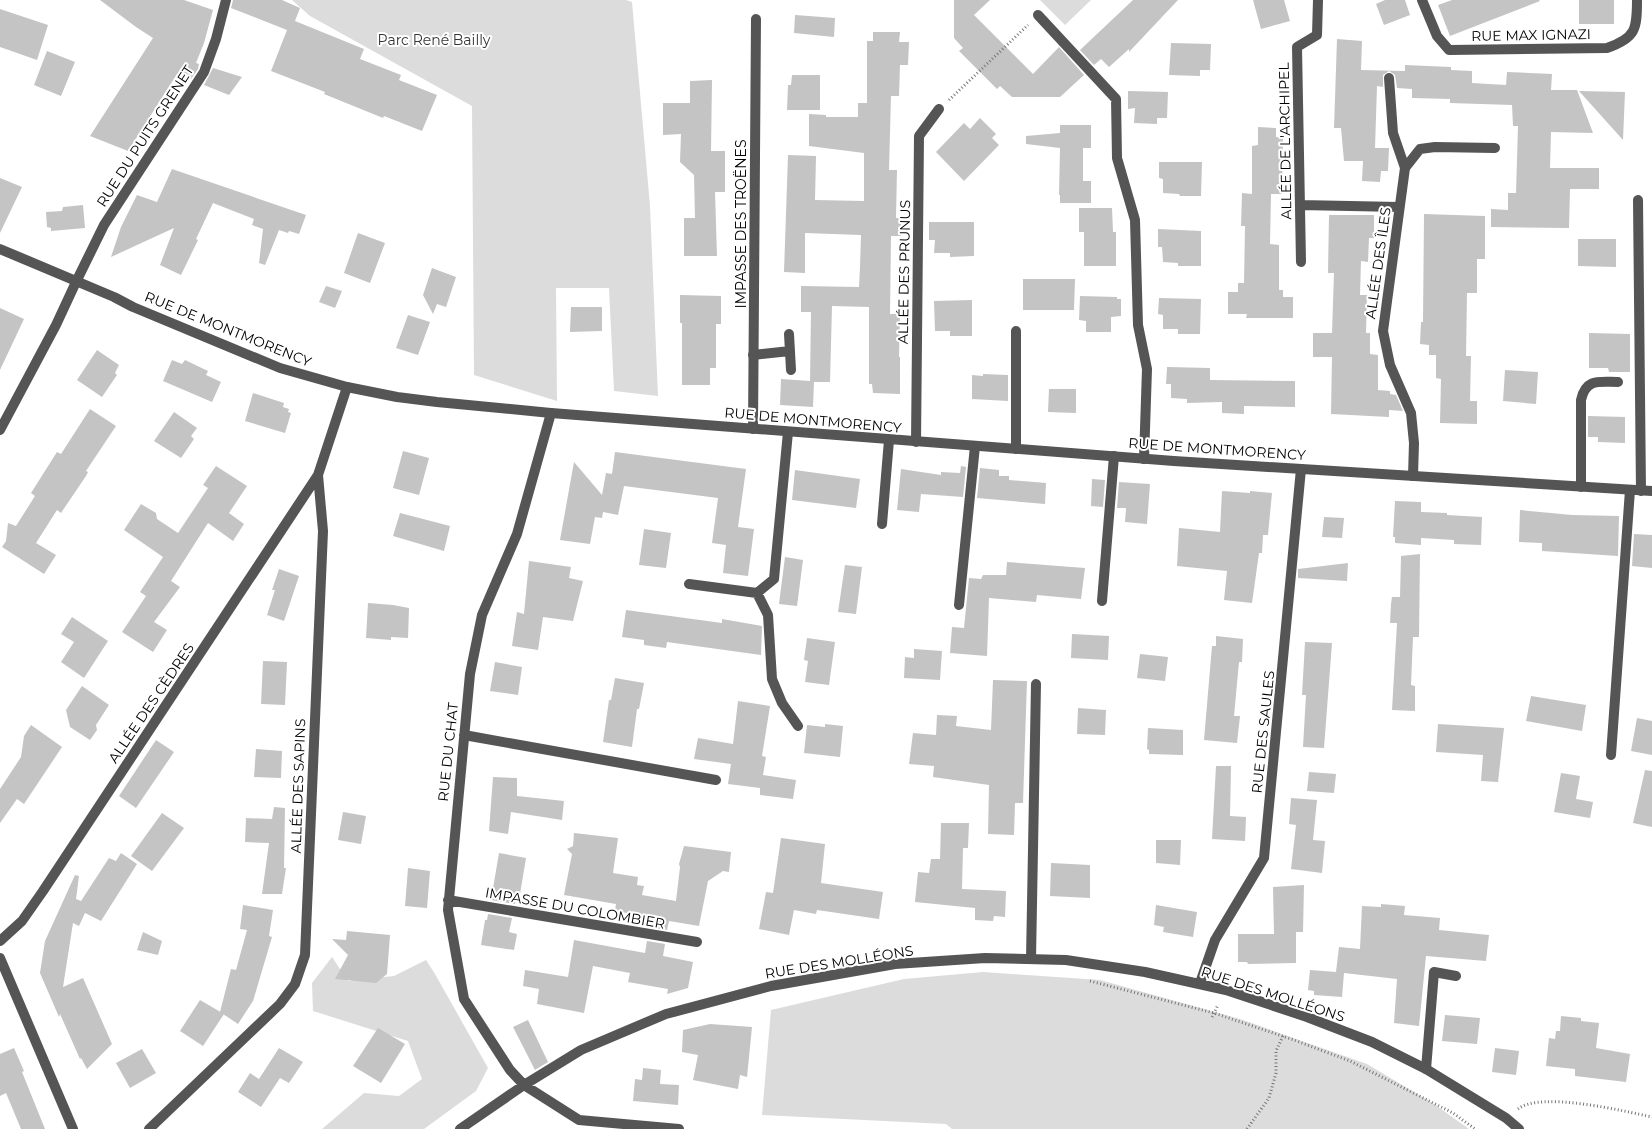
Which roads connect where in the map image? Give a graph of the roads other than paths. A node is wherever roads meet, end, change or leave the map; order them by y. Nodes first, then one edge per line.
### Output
1 (226, 0) edge
2 (1318, 0) edge
3 (1422, 0) edge
4 (1638, 0) edge
5 (1038, 15) road end
6 (756, 19) dead end
7 (1389, 78) dead end
8 (939, 109) road end
9 (1494, 148) dead end
10 (1405, 168) junction
11 (1638, 200) dead end
12 (1300, 204) junction
13 (1399, 207) junction
14 (0, 249) edge
15 (1301, 262) dead end
16 (76, 282) junction
17 (1016, 331) dead end
18 (789, 334) dead end
19 (790, 351) junction
20 (753, 355) junction
21 (791, 370) dead end
22 (1618, 382) dead end
23 (347, 387) junction
24 (552, 413) junction
25 (753, 429) junction
26 (0, 430) edge
27 (788, 432) junction
28 (889, 440) junction
29 (916, 442) junction
30 (975, 446) junction
31 (1016, 449) junction
32 (1114, 456) junction
33 (1144, 458) junction
34 (1301, 469) junction
35 (318, 475) junction
36 (1413, 476) junction
37 (1581, 487) junction
38 (1635, 490) junction
39 (1652, 491) edge
40 (882, 524) dead end
41 (688, 584) dead end
42 (757, 593) junction
43 (1102, 602) dead end
44 (959, 605) dead end
45 (1036, 684) dead end
46 (798, 726) dead end
47 (464, 736) junction
48 (1611, 755) dead end
49 (716, 780) dead end
50 (448, 900) junction
51 (0, 941) edge
52 (697, 942) dead end
53 (0, 958) edge
54 (1031, 959) junction
55 (1456, 976) dead end
56 (1200, 983) junction
57 (1426, 1068) junction
58 (524, 1086) junction
59 (582, 1125) edge
60 (73, 1129) edge
61 (149, 1129) edge
62 (460, 1129) edge
63 (679, 1129) edge
64 (1520, 1129) edge

1 - 16 street, RUE DU PUITS GRENET
2 - 12 street, ALLÉE DE L'ARCHIPEL
3 - 4 street, RUE MAX IGNAZI
5 - 33 street
6 - 20 street, IMPASSE DES TROËNES
7 - 10 street, ALLÉE DES ÎLES
8 - 29 street, ALLÉE DES PRUNUS
9 - 10 street
10 - 13 street, ALLÉE DES ÎLES
11 - 38 street
12 - 13 street
12 - 15 street, ALLÉE DE L'ARCHIPEL
13 - 36 street, ALLÉE DES ÎLES
14 - 16 street, RUE DE MONTMORENCY
16 - 23 street, RUE DE MONTMORENCY
16 - 26 street, RUE DU PUITS GRENET
17 - 31 street
18 - 19 street
19 - 20 street
19 - 21 street
20 - 25 street, IMPASSE DES TROËNES
22 - 37 street
23 - 24 street, RUE DE MONTMORENCY
23 - 35 street, ALLÉE DES SAPINS
24 - 25 street, RUE DE MONTMORENCY
24 - 47 street, RUE DU CHAT
25 - 27 street, RUE DE MONTMORENCY
27 - 28 street, RUE DE MONTMORENCY
27 - 42 street
28 - 29 street, RUE DE MONTMORENCY
28 - 40 street
29 - 30 street, RUE DE MONTMORENCY
30 - 31 street, RUE DE MONTMORENCY
30 - 44 street
31 - 32 street, RUE DE MONTMORENCY
32 - 33 street, RUE DE MONTMORENCY
32 - 43 street
33 - 34 street, RUE DE MONTMORENCY
34 - 36 street, RUE DE MONTMORENCY
34 - 56 street, RUE DES SAULES
35 - 51 street, ALLÉE DES CÈDRES
35 - 61 street, ALLÉE DES SAPINS
36 - 37 street, RUE DE MONTMORENCY
37 - 38 street, RUE DE MONTMORENCY
38 - 39 street, RUE DE MONTMORENCY
38 - 48 street
41 - 42 street
42 - 46 street
45 - 54 street
47 - 49 street
47 - 50 street, RUE DU CHAT
50 - 52 street, IMPASSE DU COLOMBIER
50 - 58 street, RUE DU CHAT
53 - 60 street
54 - 56 street, RUE DES MOLLÉONS
54 - 58 street, RUE DES MOLLÉONS
55 - 57 street
56 - 57 street, RUE DES MOLLÉONS
57 - 64 street, RUE DES MOLLÉONS
58 - 59 street, RUE DU CHAT
58 - 62 street, RUE DES MOLLÉONS
59 - 63 street

